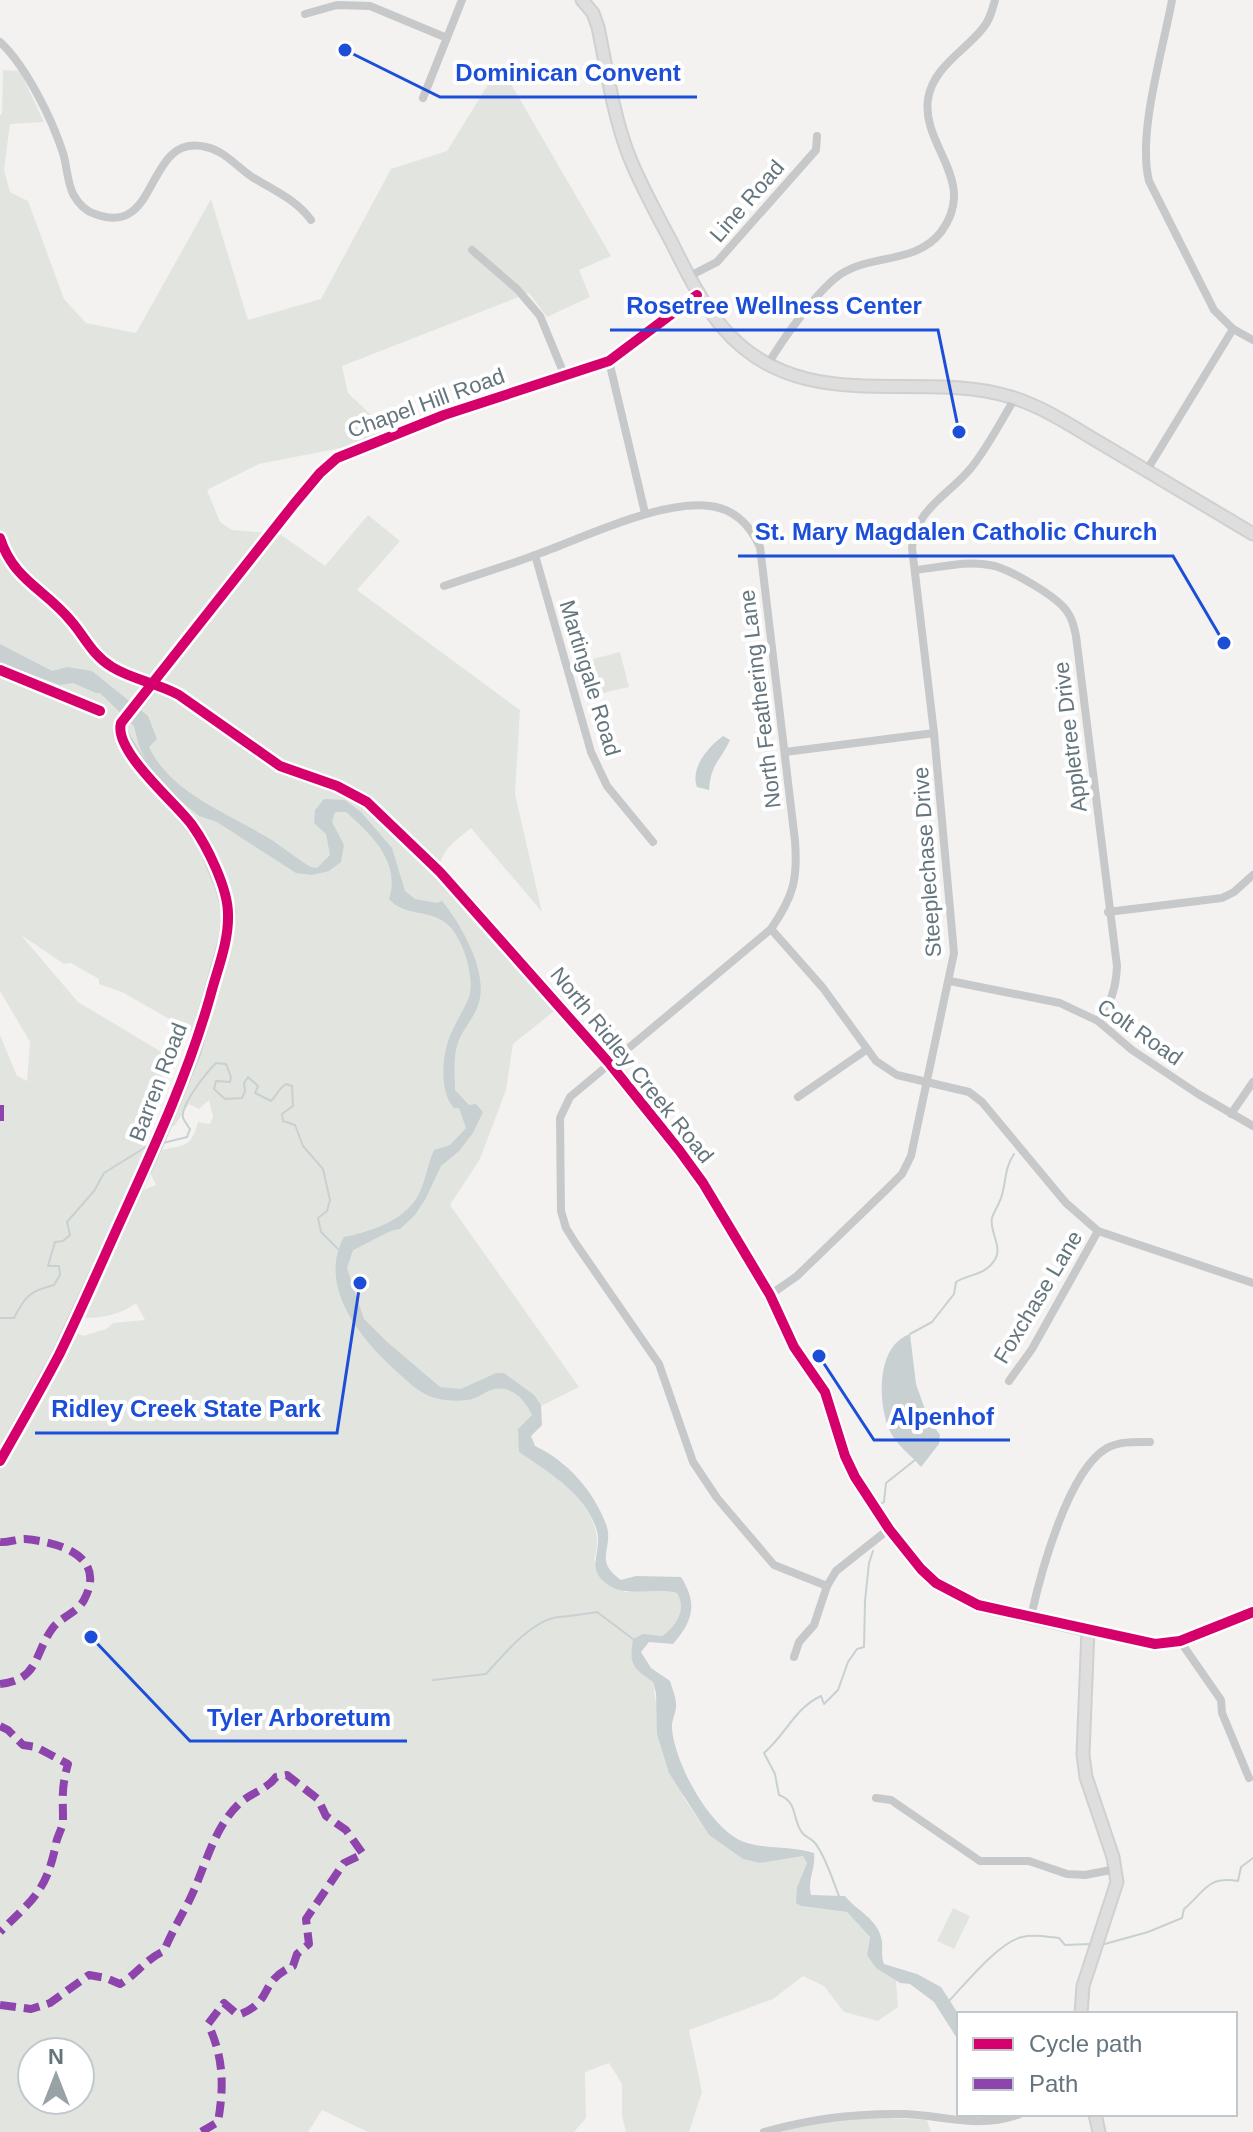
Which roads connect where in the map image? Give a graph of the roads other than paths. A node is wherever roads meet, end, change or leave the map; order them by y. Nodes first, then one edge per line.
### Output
1 (462, 0) edge
2 (582, 0) edge
3 (995, 0) edge
4 (1172, 0) edge
5 (305, 14) dead end
6 (447, 38) junction
7 (0, 42) edge
8 (4, 51) edge
9 (423, 98) dead end
10 (817, 136) dead end
11 (311, 220) dead end
12 (472, 250) dead end
13 (688, 277) junction
14 (697, 295) junction
15 (1233, 329) junction
16 (1253, 340) edge
17 (609, 361) junction
18 (768, 364) junction
19 (564, 374) junction
20 (1015, 398) junction
21 (1147, 470) junction
22 (645, 513) junction
23 (1253, 534) edge
24 (0, 538) edge
25 (535, 555) junction
26 (915, 570) junction
27 (444, 586) dead end
28 (0, 670) edge
29 (152, 685) junction
30 (100, 711) dead end
31 (124, 720) joint
32 (934, 733) junction
33 (785, 752) junction
34 (653, 842) dead end
35 (1253, 875) edge
36 (1108, 912) junction
37 (771, 929) junction
38 (950, 981) junction
39 (1098, 1021) junction
40 (866, 1050) junction
41 (610, 1064) junction
42 (927, 1082) junction
43 (1253, 1082) edge
44 (798, 1097) dead end
45 (1231, 1114) junction
46 (1253, 1126) edge
47 (1098, 1231) junction
48 (1253, 1283) edge
49 (770, 1295) junction
50 (1009, 1381) dead end
51 (1150, 1442) dead end
52 (0, 1461) edge
53 (889, 1529) junction
54 (827, 1586) junction
55 (1253, 1612) edge
56 (1031, 1617) junction
57 (1088, 1630) junction
58 (1180, 1641) junction
59 (794, 1657) dead end
60 (1249, 1778) dead end
61 (876, 1798) dead end
62 (1116, 1869) junction
63 (1081, 2012) edge
64 (1012, 2116) edge
65 (764, 2132) edge

1 - 6 street
2 - 13 street
3 - 18 street
4 - 15 street
5 - 6 street
6 - 9 street
7 - 8 street
8 - 11 street
10 - 13 street, Line Road
12 - 19 street
13 - 14 street
14 - 17 street, Chapel Hill Road
14 - 18 street
15 - 16 street
15 - 21 street
17 - 19 street, Chapel Hill Road
17 - 22 street
18 - 20 street
19 - 29 street, Chapel Hill Road
20 - 21 street
20 - 26 street, Steeplechase Drive
21 - 23 street
22 - 25 street, North Feathering Lane
22 - 33 street, North Feathering Lane
24 - 29 street, North Ridley Creek Road
25 - 27 street, North Feathering Lane
25 - 34 street, Martingale Road
26 - 32 street, Steeplechase Drive
26 - 36 street, Appletree Drive
28 - 30 street
29 - 31 street, Chapel Hill Road
29 - 41 street, North Ridley Creek Road
31 - 52 street, Barren Road
32 - 33 street
32 - 38 street, Steeplechase Drive
33 - 37 street, North Feathering Lane
35 - 36 street
36 - 39 street, Appletree Drive
37 - 40 street
37 - 41 street, North Feathering Lane
38 - 39 street, Colt Road
38 - 42 street, Steeplechase Drive
39 - 45 street, Colt Road
40 - 42 street
40 - 44 street
41 - 49 street, North Ridley Creek Road
41 - 54 street, North Feathering Lane
42 - 47 street
42 - 49 street, Steeplechase Drive
43 - 45 street
45 - 46 street, Colt Road
47 - 48 street
47 - 50 street, Foxchase Lane
49 - 53 street, North Ridley Creek Road
51 - 56 street
53 - 54 street
53 - 56 street, North Ridley Creek Road
54 - 59 street
55 - 58 street
56 - 57 street, North Ridley Creek Road
57 - 58 street
57 - 62 street
58 - 60 street
61 - 62 street
62 - 63 street
64 - 65 street

